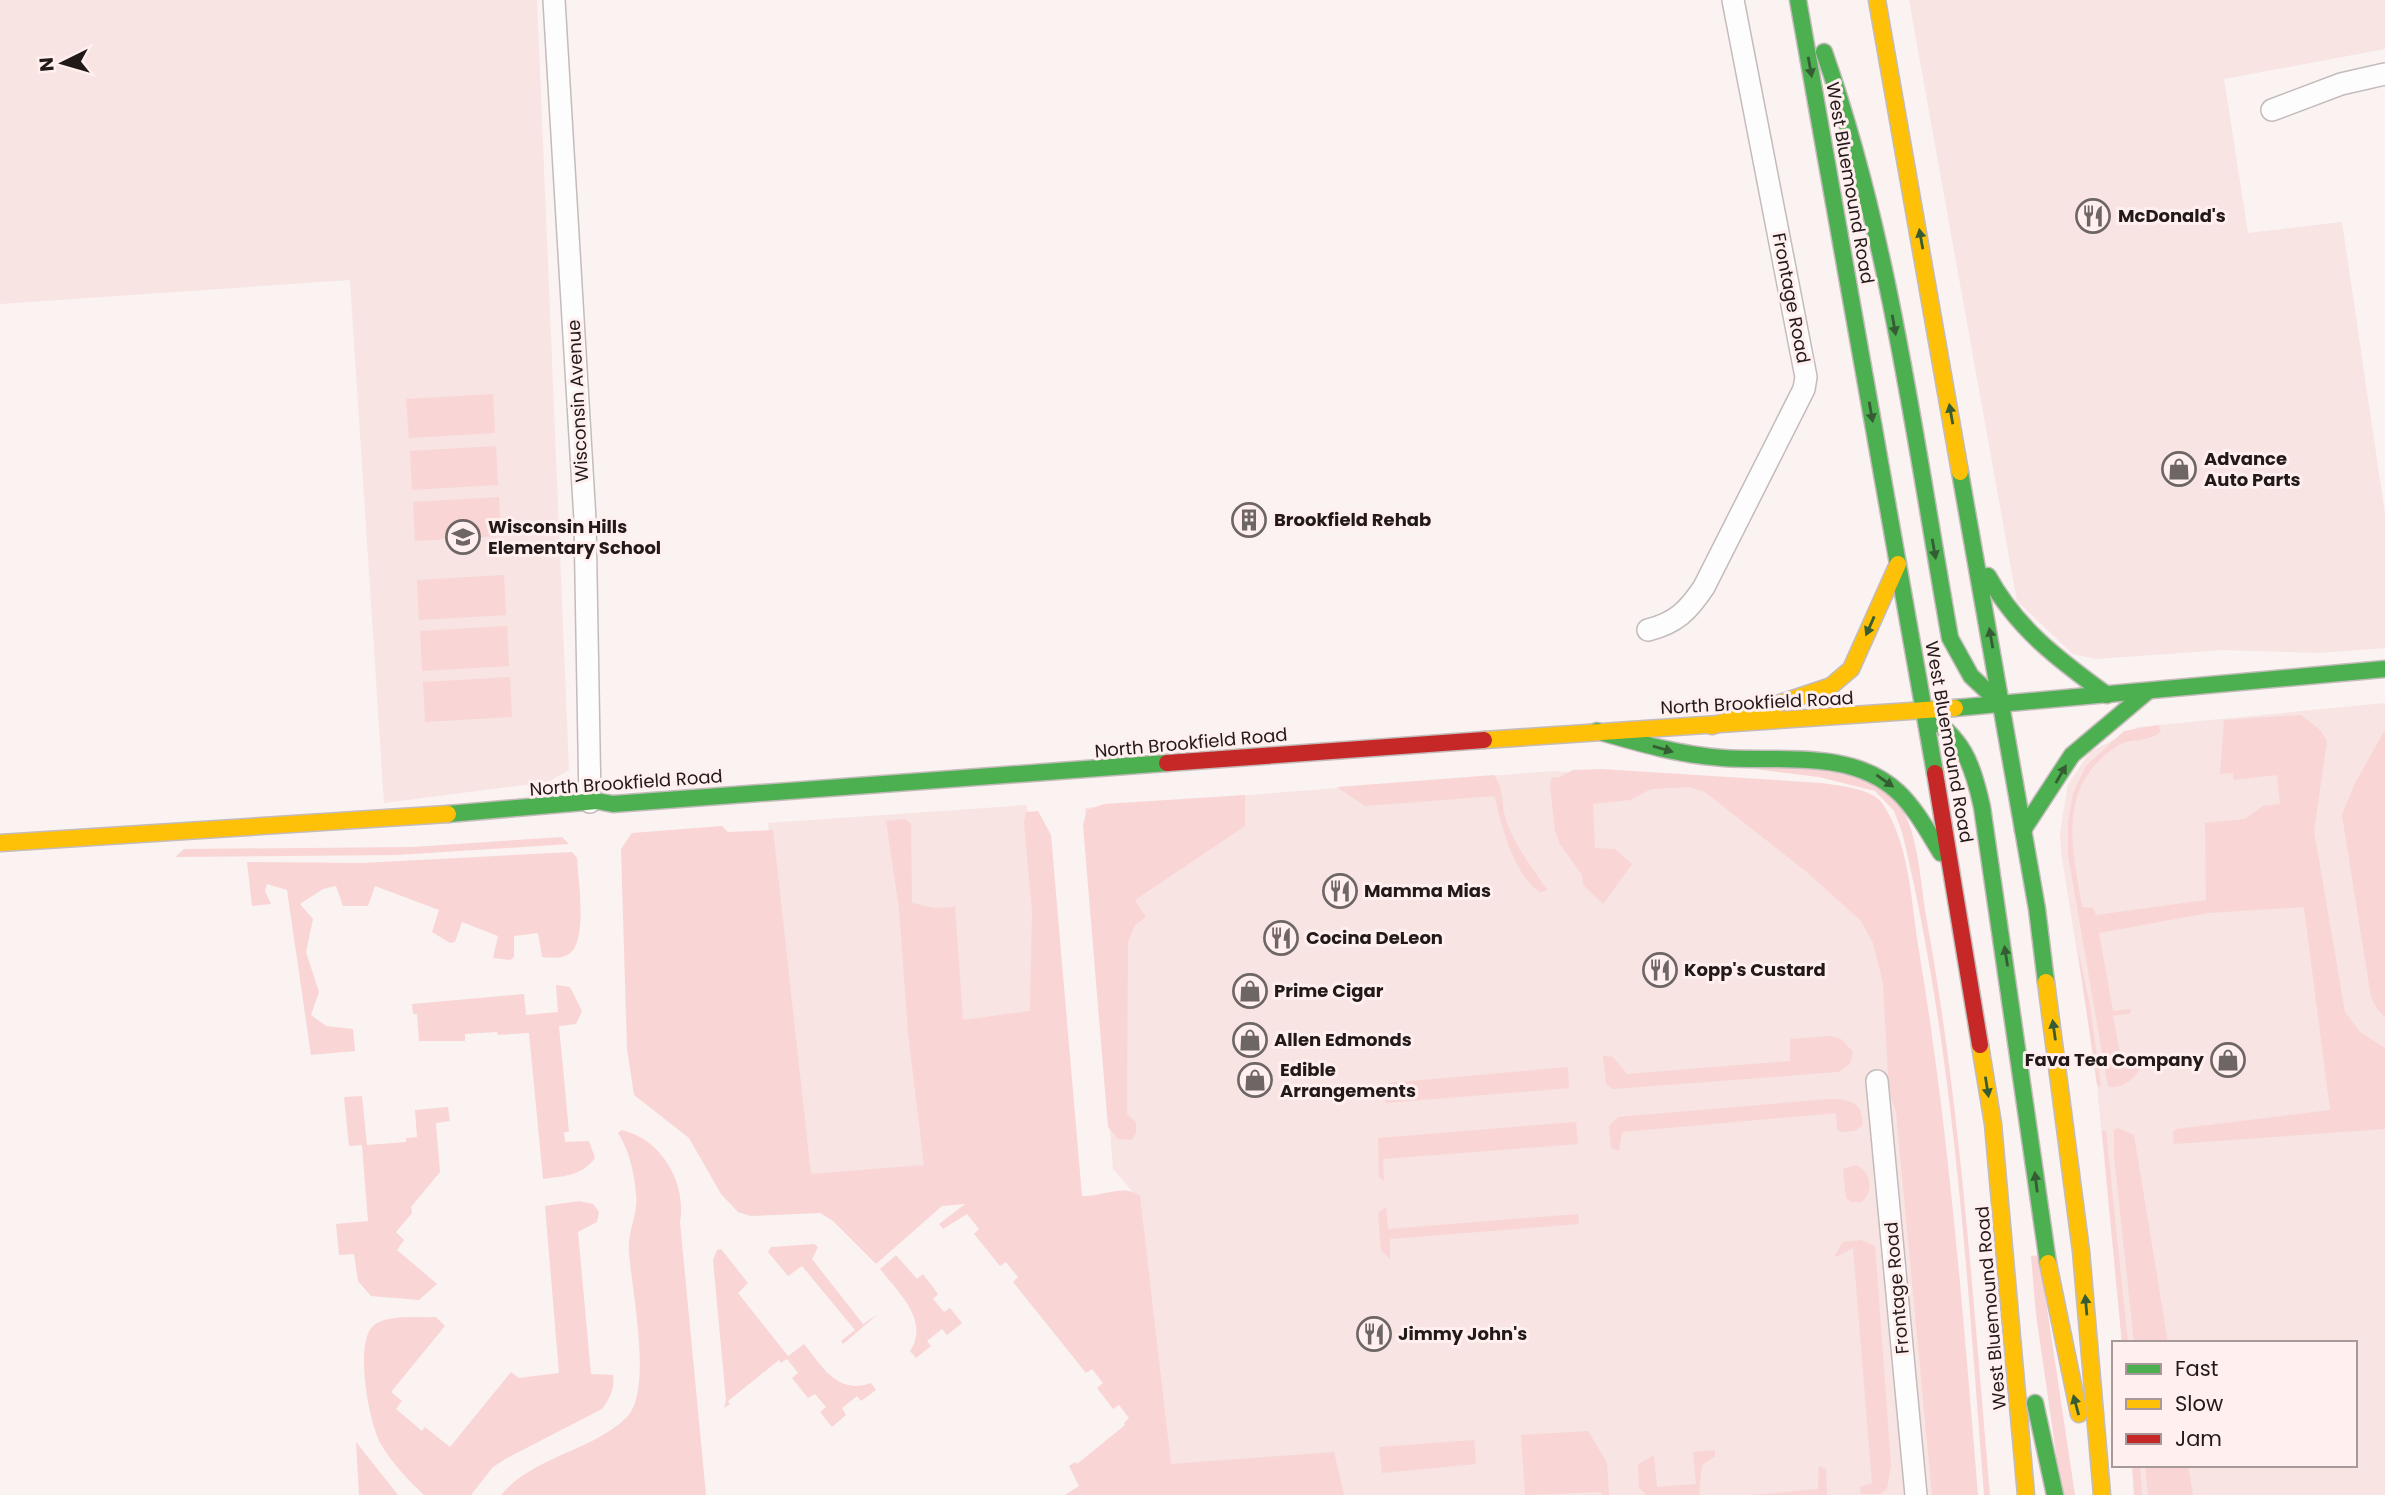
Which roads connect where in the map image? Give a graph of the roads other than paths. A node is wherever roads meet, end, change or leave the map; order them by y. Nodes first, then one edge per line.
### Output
1 (554, 0) edge
2 (1732, 0) edge
3 (1798, 0) edge
4 (1804, 0) edge
5 (1877, 0) edge
6 (2385, 74) edge
7 (2272, 110) dead end
8 (1975, 548) junction
9 (1898, 564) junction
10 (1648, 630) dead end
11 (2385, 669) edge
12 (2148, 691) junction
13 (2107, 695) junction
14 (2003, 706) junction
15 (1924, 712) junction
16 (1712, 726) junction
17 (1597, 731) junction
18 (590, 802) junction
19 (2023, 830) junction
20 (0, 843) edge
21 (1953, 875) junction
22 (1877, 1081) dead end
23 (2012, 1311) junction
24 (1916, 1495) edge
25 (2026, 1495) edge
26 (2056, 1495) edge
27 (2101, 1495) edge

1 - 18 street, Wisconsin Avenue
2 - 10 street, Frontage Road
3 -> 9 main road, West Bluemound Road
4 -> 14 main road
8 -> 5 main road
6 - 7 street
8 - 13 main road
14 -> 8 main road
9 - 15 main road, West Bluemound Road
9 -> 16 main road
11 - 12 main road, North Brookfield Road
12 - 13 main road, North Brookfield Road
19 -> 12 main road
13 - 14 main road, North Brookfield Road
14 - 15 main road, North Brookfield Road
14 - 19 main road
15 - 16 main road, North Brookfield Road
15 - 21 main road, West Bluemound Road
27 -> 15 main road
16 - 17 main road, North Brookfield Road
17 - 18 main road, North Brookfield Road
17 -> 21 main road
18 - 20 main road, North Brookfield Road
27 -> 19 main road
21 -> 23 main road, West Bluemound Road
22 - 24 street, Frontage Road
23 - 25 main road, West Bluemound Road
23 - 26 main road

